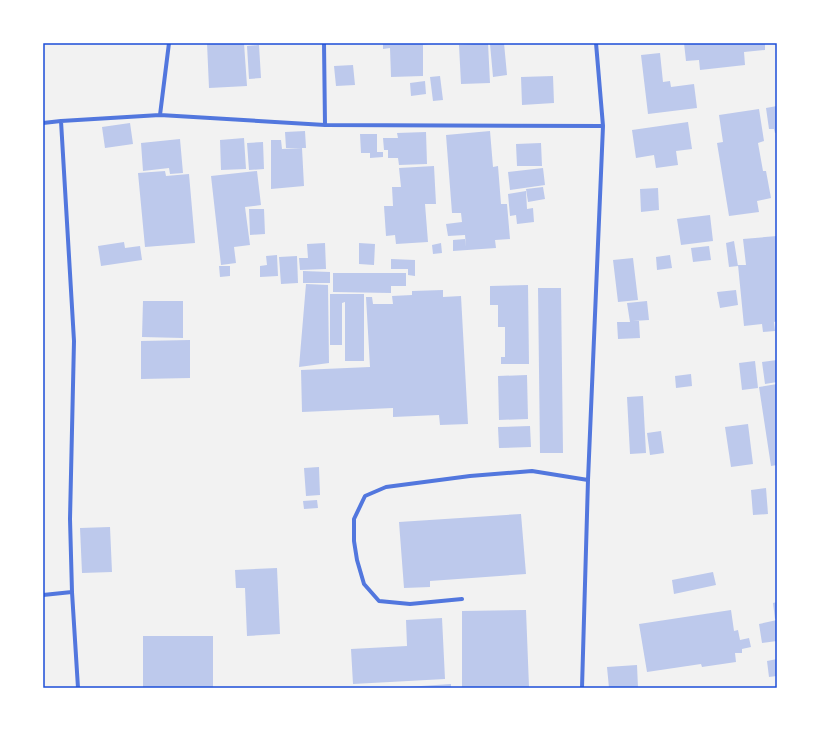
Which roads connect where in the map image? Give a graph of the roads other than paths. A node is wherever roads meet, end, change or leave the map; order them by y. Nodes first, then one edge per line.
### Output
1 (169, 43) edge
2 (324, 43) edge
3 (596, 43) edge
4 (160, 115) junction
5 (61, 121) junction
6 (43, 124) edge
7 (325, 125) junction
8 (602, 126) junction
9 (588, 480) junction
10 (72, 592) junction
11 (43, 595) edge
12 (462, 599) dead end
13 (78, 688) edge
14 (582, 688) edge

1 - 4 street
2 - 7 street
3 - 8 street
4 - 5 street
4 - 7 street
5 - 6 street
5 - 10 street
7 - 8 street
8 - 9 street
9 - 12 street
9 - 14 street
10 - 11 street
10 - 13 street

